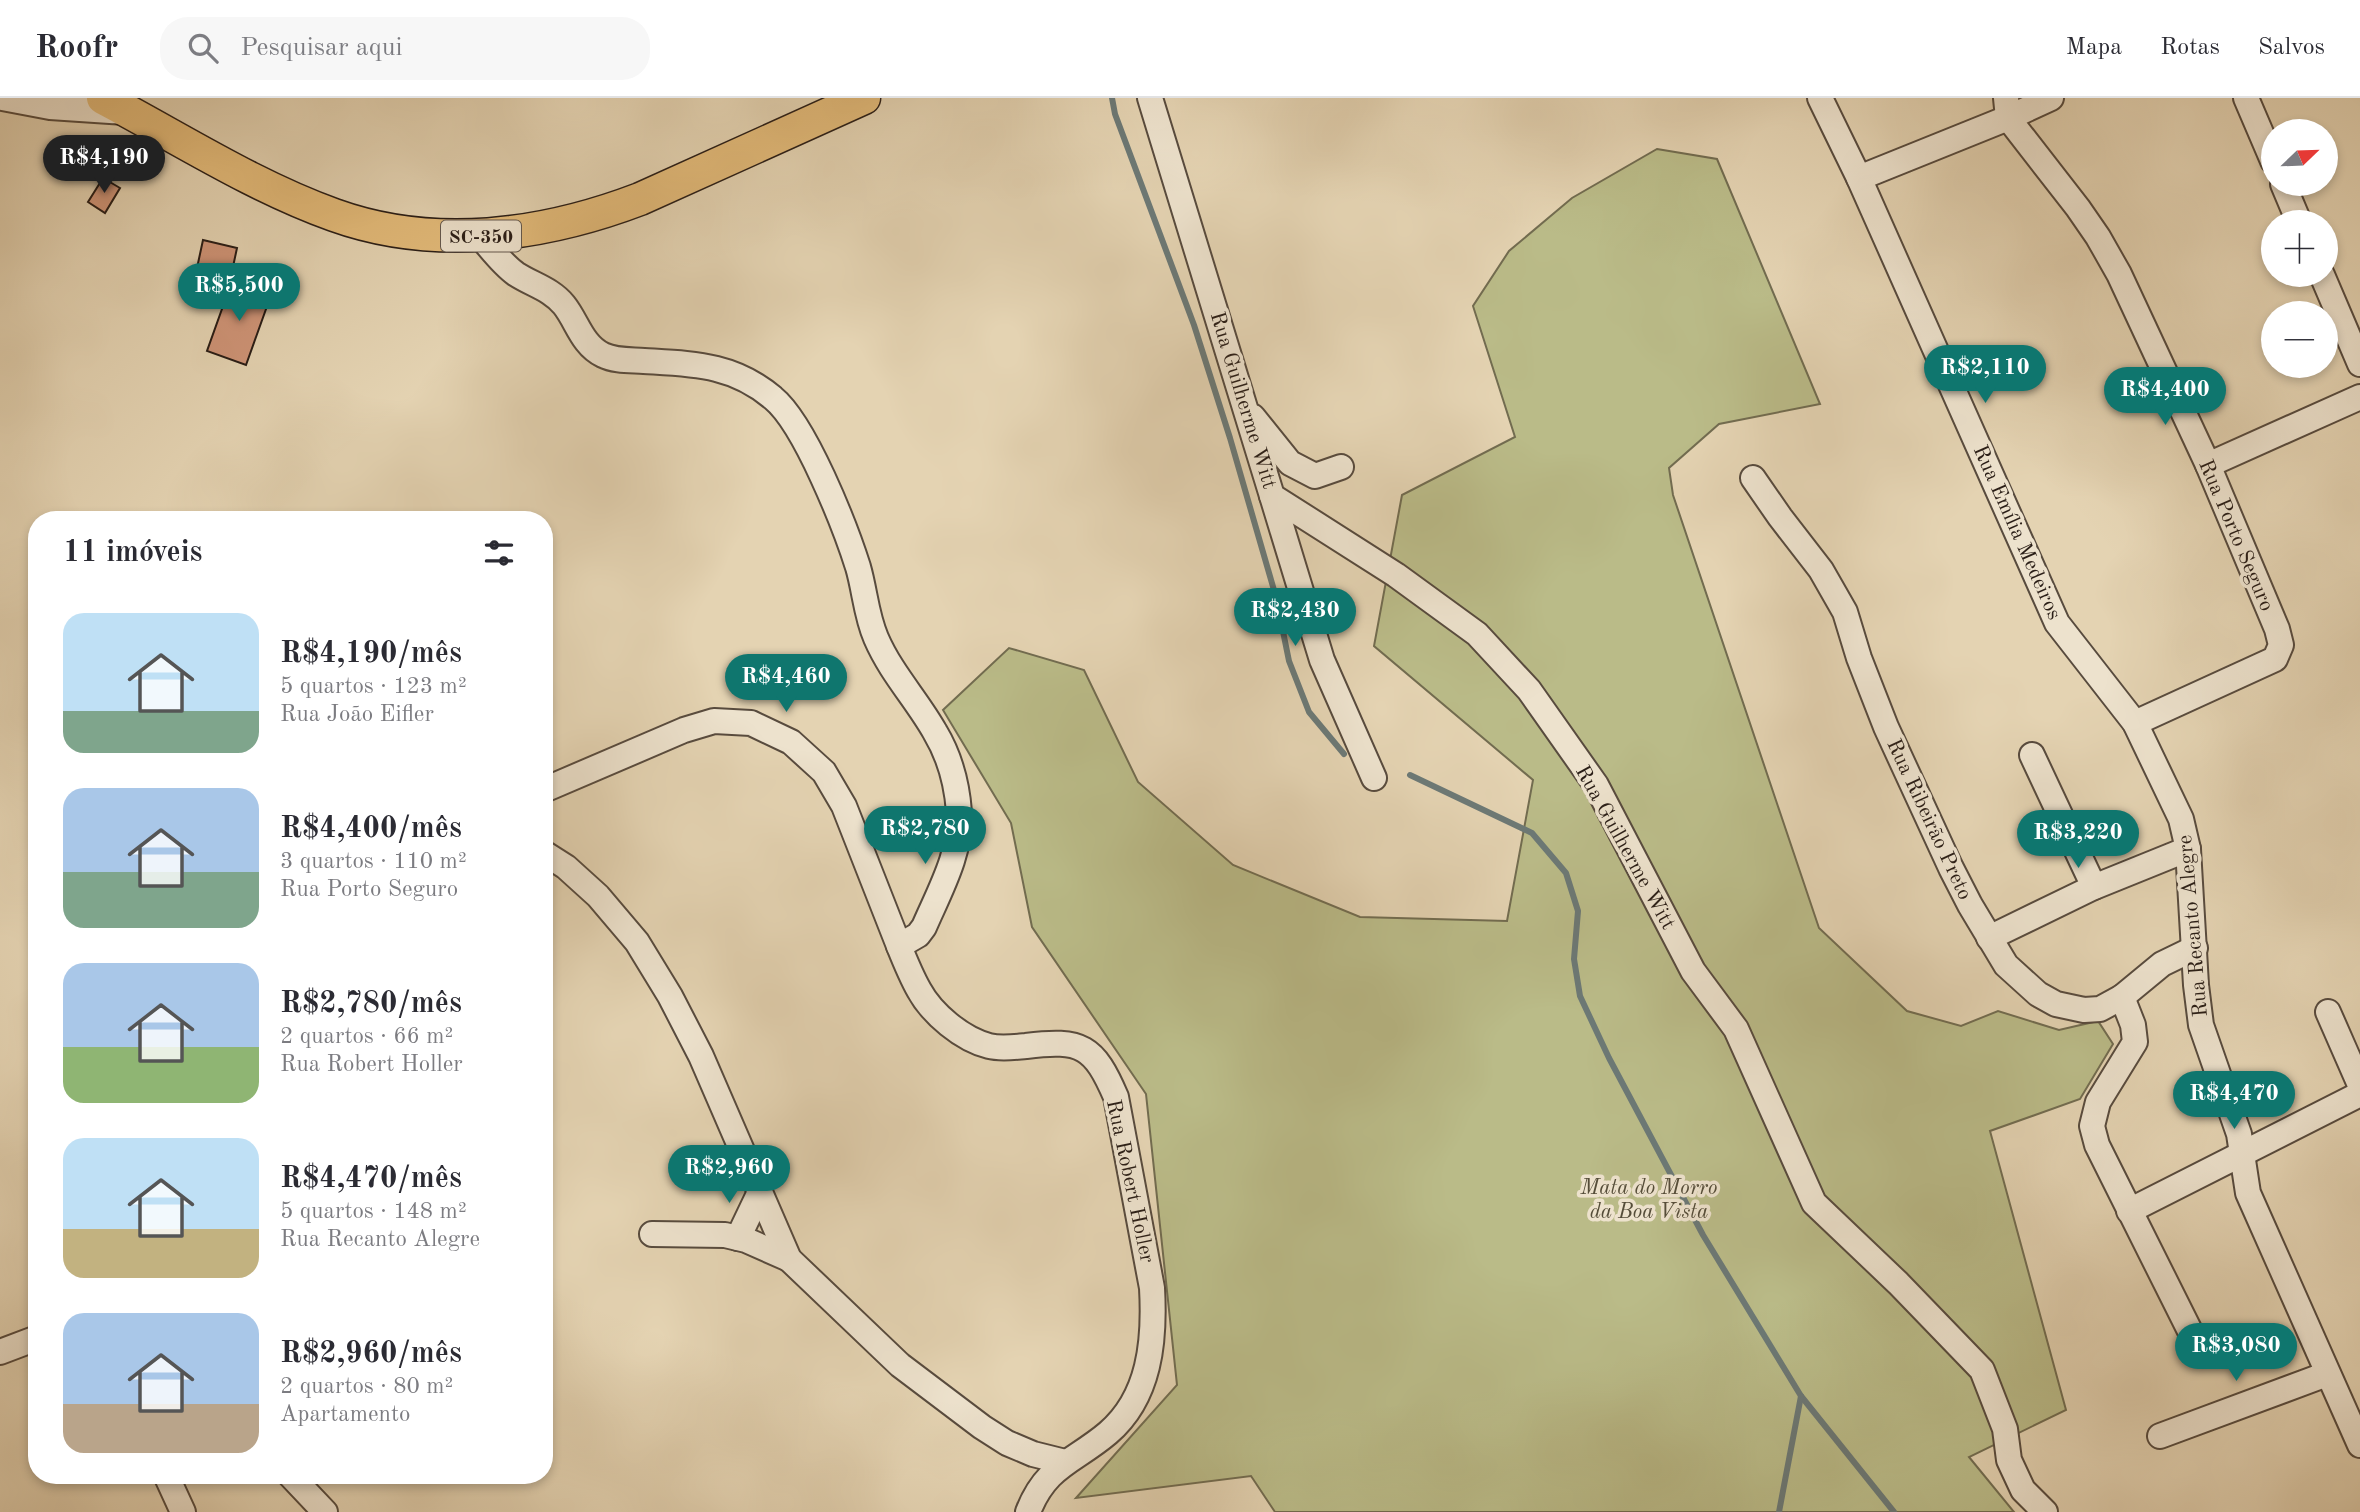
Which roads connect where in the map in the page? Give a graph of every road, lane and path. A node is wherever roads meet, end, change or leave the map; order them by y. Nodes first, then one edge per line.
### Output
1 (2, 98) edge
2 (864, 98) edge
3 (1150, 98) edge
4 (1820, 98) edge
5 (2051, 98) edge
6 (2246, 98) edge
7 (116, 105) edge
8 (2007, 108) edge
9 (2261, 133) edge
10 (1859, 178) junction
11 (480, 236) junction
12 (2327, 287) edge
13 (2360, 364) edge
14 (2360, 397) edge
15 (1246, 408) junction
16 (2208, 465) junction
17 (1341, 467) dead end
18 (1753, 478) dead end
19 (1272, 496) junction
20 (2135, 723) junction
21 (2032, 755) dead end
22 (1374, 778) dead end
23 (553, 786) edge
24 (2188, 849) junction
25 (553, 859) edge
26 (2094, 887) junction
27 (1989, 938) junction
28 (899, 946) junction
29 (2195, 948) junction
30 (2122, 997) junction
31 (2328, 1013) dead end
32 (2360, 1085) edge
33 (2360, 1094) edge
34 (2242, 1152) junction
35 (760, 1192) junction
36 (2129, 1210) junction
37 (652, 1234) dead end
38 (738, 1238) junction
39 (789, 1259) junction
40 (2190, 1331) dead end
41 (28, 1341) edge
42 (0, 1352) edge
43 (2327, 1374) junction
44 (2160, 1436) dead end
45 (2360, 1444) edge
46 (1065, 1462) junction
47 (170, 1484) edge
48 (299, 1484) edge
49 (183, 1512) edge
50 (325, 1512) edge
51 (1028, 1512) edge
52 (2045, 1512) edge

1 - 7 street
2 - 11 main road, SC-350
3 - 15 street, Rua Guilherme Witt
4 - 10 street, Rua Emília Medeiros
5 - 8 street
6 - 9 street
7 - 11 main road, SC-350
8 - 10 street
8 - 16 street, Rua Porto Seguro
10 - 20 street, Rua Emília Medeiros
11 - 28 street
12 - 13 street
14 - 16 street
15 - 17 street
15 - 19 street, Rua Guilherme Witt
16 - 20 street, Rua Porto Seguro
18 - 27 street, Rua Ribeirão Preto
19 - 22 street
19 - 52 street, Rua Guilherme Witt
20 - 24 street, Rua Recanto Alegre
21 - 26 street
23 - 28 street, Rua Robert Holler
24 - 26 street
24 - 29 street, Rua Recanto Alegre
25 - 35 street
26 - 27 street
27 - 30 street, Rua Ribeirão Preto
28 - 46 street, Rua Robert Holler
29 - 30 street, Rua Ribeirão Preto
29 - 34 street, Rua Recanto Alegre
30 - 36 street
31 - 32 street
33 - 34 street
34 - 36 street
34 - 43 street, Rua Recanto Alegre
35 - 38 street
35 - 39 street
36 - 40 street
37 - 38 street
38 - 39 street
39 - 46 street
41 - 42 street
43 - 44 street
43 - 45 street, Rua Recanto Alegre
46 - 51 street, Rua Robert Holler
47 - 49 street
48 - 50 street

